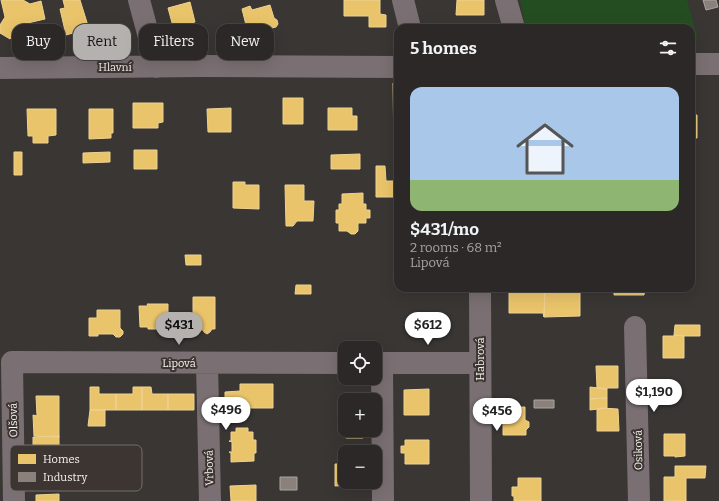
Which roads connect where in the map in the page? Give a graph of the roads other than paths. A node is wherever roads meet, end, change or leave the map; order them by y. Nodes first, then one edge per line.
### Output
1 (139, 0) edge
2 (403, 0) edge
3 (506, 0) edge
4 (409, 24) edge
5 (513, 24) edge
6 (695, 64) edge
7 (719, 64) edge
8 (157, 67) junction
9 (394, 67) edge
10 (0, 68) edge
11 (480, 292) edge
12 (635, 327) dead end
13 (12, 362) joint
14 (207, 362) junction
15 (338, 363) edge
16 (382, 363) edge
17 (480, 363) junction
18 (380, 385) edge
19 (13, 445) edge
20 (14, 491) edge
21 (14, 501) edge
22 (210, 501) edge
23 (383, 501) edge
24 (481, 501) edge
25 (639, 501) edge

1 - 8 street
2 - 4 street
3 - 5 street
6 - 7 street
8 - 9 street, Hlavní
8 - 10 street, Hlavní
11 - 17 street, Habrová
12 - 25 street, Osiková
13 - 14 street, Lipová
13 - 19 street, Olšová
14 - 15 street, Lipová
14 - 22 street, Vrbová
16 - 17 street
17 - 24 street, Habrová
18 - 23 street
20 - 21 street, Olšová

